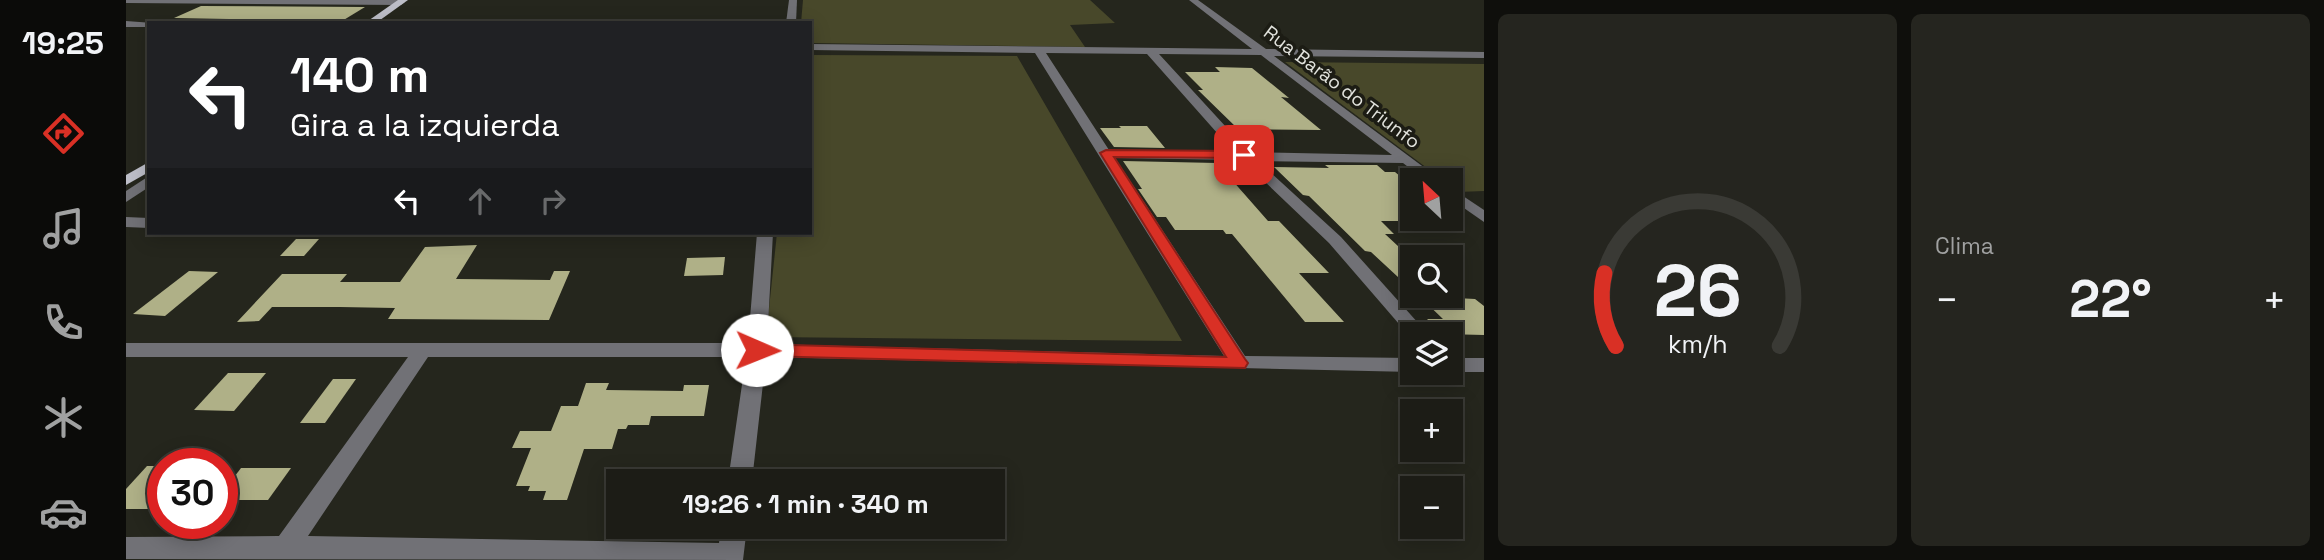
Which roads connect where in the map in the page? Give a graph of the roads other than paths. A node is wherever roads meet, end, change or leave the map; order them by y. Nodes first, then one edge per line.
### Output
1 (132, 0) edge
2 (166, 0) edge
3 (172, 0) edge
4 (793, 0) edge
5 (1193, 0) edge
6 (126, 1) edge
7 (403, 1) edge
8 (126, 7) edge
9 (372, 21) edge
10 (791, 21) edge
11 (126, 24) edge
12 (147, 24) edge
13 (812, 47) edge
14 (1040, 52) junction
15 (1151, 52) junction
16 (1265, 53) junction
17 (1484, 55) edge
18 (1106, 153) junction
19 (1244, 155) junction
20 (1406, 159) junction
21 (147, 160) edge
22 (147, 167) edge
23 (1418, 168) edge
24 (126, 172) edge
25 (126, 181) edge
26 (147, 182) edge
27 (126, 198) edge
28 (1463, 201) edge
29 (1484, 217) edge
30 (126, 222) edge
31 (147, 223) edge
32 (765, 235) edge
33 (1407, 322) edge
34 (126, 350) edge
35 (757, 350) junction
36 (422, 351) junction
37 (1239, 363) junction
38 (1400, 365) edge
39 (1463, 365) edge
40 (1484, 365) edge
41 (742, 469) edge
42 (732, 539) edge
43 (126, 548) edge
44 (281, 554) edge
45 (730, 558) edge

1 - 2 street
1 - 6 street
1 - 8 street
3 - 7 street
4 - 10 street
5 - 16 street, Rua Barão do Triunfo
7 - 9 main road
11 - 12 street
13 - 14 street
14 - 15 street
14 - 18 street
15 - 16 street
15 - 19 street
16 - 17 street
16 - 20 street, Rua Barão do Triunfo
18 - 19 street
18 - 37 street
19 - 20 street
19 - 33 street
20 - 23 street, Rua Barão do Triunfo
21 - 24 main road
22 - 25 main road
26 - 27 street
28 - 29 street
30 - 31 street
32 - 35 street
34 - 36 street
35 - 36 street
35 - 37 street
35 - 41 street
36 - 44 street
37 - 38 street
39 - 40 street
42 - 45 street
43 - 44 street
44 - 45 street

